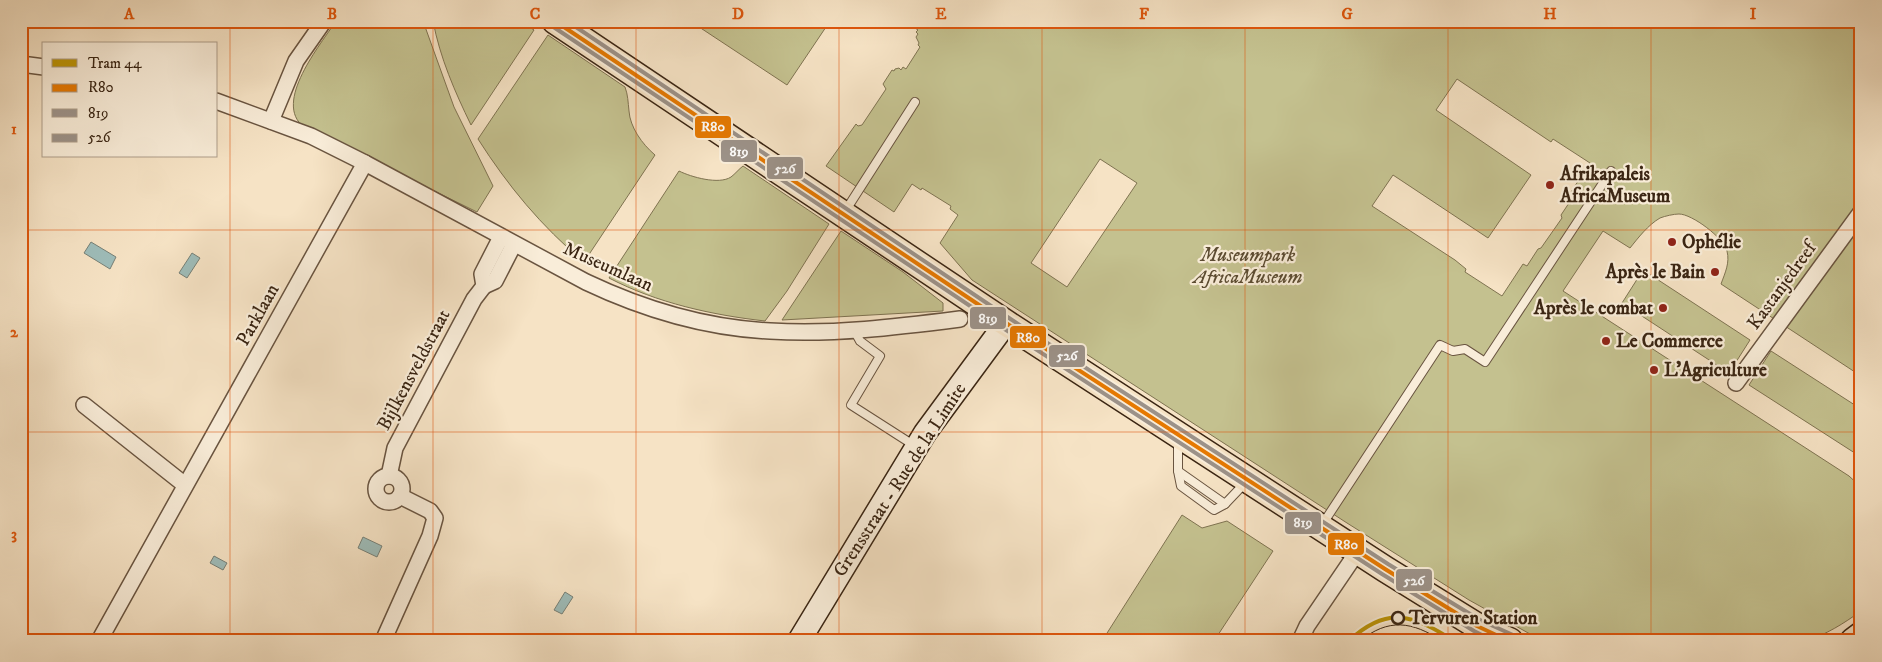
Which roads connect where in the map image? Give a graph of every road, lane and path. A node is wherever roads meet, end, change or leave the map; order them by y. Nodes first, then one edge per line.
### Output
1 (324, 21) edge
2 (555, 21) edge
3 (21, 64) edge
4 (42, 67) edge
5 (915, 102) dead end
6 (218, 103) edge
7 (272, 122) junction
8 (365, 163) junction
9 (1611, 172) dead end
10 (1861, 212) edge
11 (843, 214) junction
12 (507, 241) junction
13 (960, 319) dead end
14 (1006, 324) junction
15 (854, 330) junction
16 (1736, 383) dead end
17 (84, 405) dead end
18 (1178, 434) junction
19 (917, 447) junction
20 (1178, 470) junction
21 (388, 476) junction
22 (1248, 479) junction
23 (185, 485) junction
24 (400, 496) junction
25 (1225, 504) junction
26 (1321, 527) junction
27 (1358, 551) junction
28 (1861, 637) edge
29 (98, 641) edge
30 (383, 641) edge
31 (799, 641) edge
32 (1300, 641) edge
33 (1510, 641) edge
34 (1854, 641) edge

1 - 7 street
2 - 11 main road
3 - 4 street
5 - 11 lane
6 - 7 street, Museumlaan
7 - 8 street, Museumlaan
8 - 12 street, Museumlaan
8 - 23 street, Parklaan
9 - 26 lane
10 - 16 street, Kastanjedreef
11 - 14 main road
12 - 15 street, Museumlaan
12 - 21 street, Bijlkensveldstraat
13 - 15 street, Museumlaan
14 - 18 main road
14 - 19 street, Grensstraat - Rue de la Limite
15 - 19 lane
17 - 23 street
18 - 20 lane
18 - 22 main road
19 - 31 street, Grensstraat - Rue de la Limite
20 - 25 lane
20 - 25 lane
21 - 24 street
21 - 24 street, Bijlkensveldstraat
22 - 25 lane
22 - 26 main road
23 - 29 street, Parklaan
24 - 30 street, Bijlkensveldstraat
26 - 27 main road
27 - 32 street
27 - 33 main road
28 - 34 main road

